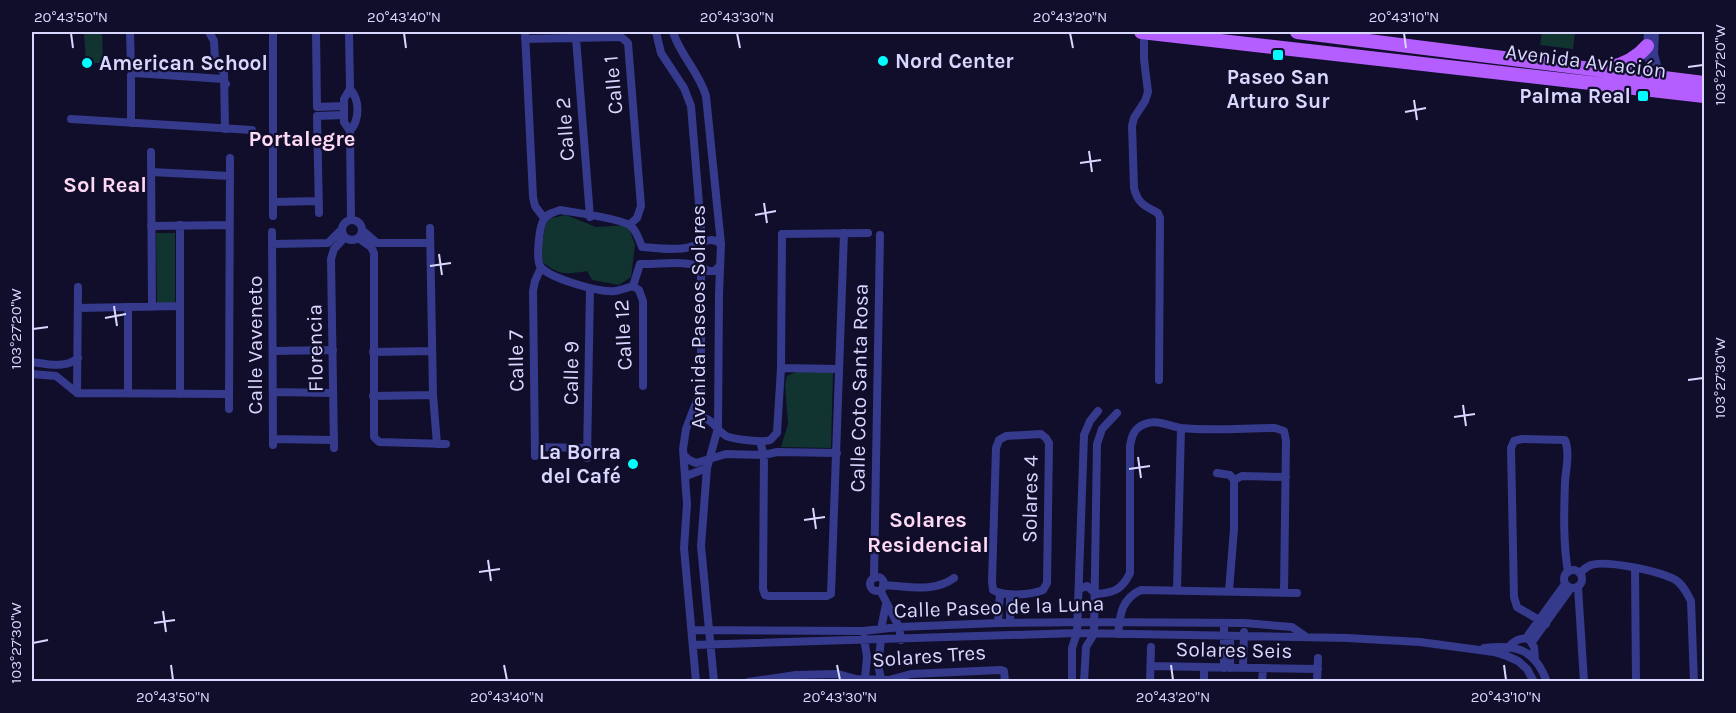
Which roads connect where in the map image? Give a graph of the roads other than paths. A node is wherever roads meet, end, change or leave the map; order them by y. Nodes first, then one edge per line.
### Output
1 (130, 32) edge
2 (209, 32) edge
3 (273, 32) edge
4 (316, 32) edge
5 (349, 32) edge
6 (656, 32) edge
7 (673, 32) edge
8 (1143, 32) edge
9 (1297, 32) edge
10 (1648, 32) edge
11 (1654, 32) edge
12 (1313, 33) edge
13 (525, 35) edge
14 (576, 38) junction
15 (1651, 46) junction
16 (1301, 50) junction
17 (215, 61) junction
18 (1598, 70) junction
19 (135, 73) junction
20 (210, 78) junction
21 (1657, 83) junction
22 (1704, 83) edge
23 (226, 84) junction
24 (350, 89) junction
25 (1704, 96) edge
26 (344, 105) junction
27 (344, 115) junction
28 (71, 119) dead end
29 (129, 123) junction
30 (227, 129) junction
31 (252, 130) dead end
32 (350, 131) junction
33 (151, 152) dead end
34 (230, 158) dead end
35 (151, 172) junction
36 (230, 176) junction
37 (319, 201) junction
38 (273, 202) junction
39 (319, 213) dead end
40 (273, 216) dead end
41 (590, 217) junction
42 (544, 218) junction
43 (351, 219) junction
44 (630, 224) junction
45 (180, 225) junction
46 (229, 225) junction
47 (152, 226) junction
48 (430, 228) dead end
49 (272, 232) dead end
50 (343, 233) junction
51 (844, 233) junction
52 (868, 233) dead end
53 (360, 234) junction
54 (880, 235) dead end
55 (429, 243) junction
56 (272, 244) junction
57 (701, 244) junction
58 (721, 244) junction
59 (720, 265) junction
60 (702, 267) junction
61 (541, 268) junction
62 (633, 286) junction
63 (78, 287) dead end
64 (590, 288) junction
65 (180, 306) junction
66 (128, 307) junction
67 (152, 307) junction
68 (78, 308) junction
69 (333, 350) junction
70 (273, 351) junction
71 (432, 351) junction
72 (373, 352) junction
73 (78, 358) junction
74 (32, 363) edge
75 (781, 368) junction
76 (839, 369) junction
77 (32, 374) edge
78 (57, 376) junction
79 (32, 380) edge
80 (1160, 380) dead end
81 (643, 386) dead end
82 (273, 392) junction
83 (77, 393) junction
84 (128, 393) junction
85 (333, 393) junction
86 (180, 394) junction
87 (229, 394) junction
88 (434, 395) junction
89 (373, 396) junction
90 (229, 409) dead end
91 (1098, 411) dead end
92 (1117, 413) dead end
93 (690, 421) junction
94 (718, 428) junction
95 (1181, 428) junction
96 (729, 437) junction
97 (760, 442) junction
98 (334, 444) joint
99 (588, 448) junction
100 (837, 453) junction
101 (726, 454) junction
102 (684, 455) junction
103 (764, 455) junction
104 (711, 457) junction
105 (587, 458) dead end
106 (707, 468) junction
107 (1217, 474) dead end
108 (686, 476) junction
109 (1286, 477) junction
110 (1083, 479) junction
111 (1096, 480) junction
112 (1234, 480) junction
113 (1635, 568) junction
114 (1568, 572) junction
115 (1130, 573) junction
116 (1580, 573) junction
117 (954, 578) dead end
118 (1571, 586) junction
119 (881, 588) junction
120 (1078, 590) junction
121 (1147, 590) junction
122 (1177, 590) junction
123 (1229, 591) junction
124 (1284, 592) junction
125 (1297, 592) dead end
126 (1000, 594) junction
127 (1010, 594) junction
128 (1096, 594) junction
129 (886, 604) junction
130 (1078, 622) junction
131 (1094, 622) junction
132 (1119, 622) junction
133 (1542, 622) junction
134 (998, 623) junction
135 (1010, 623) junction
136 (1224, 623) junction
137 (1244, 623) junction
138 (899, 627) junction
139 (882, 629) junction
140 (692, 630) junction
141 (709, 630) junction
142 (863, 631) junction
143 (1077, 633) junction
144 (1094, 634) junction
145 (1118, 634) junction
146 (1234, 636) junction
147 (1305, 636) junction
148 (881, 640) junction
149 (900, 640) junction
150 (1529, 640) junction
151 (864, 641) junction
152 (711, 644) junction
153 (693, 645) junction
154 (1509, 646) junction
155 (1151, 647) dead end
156 (1476, 649) junction
157 (1507, 656) junction
158 (1318, 658) dead end
159 (1535, 660) junction
160 (1150, 666) junction
161 (1204, 667) junction
162 (1234, 668) junction
163 (1263, 668) junction
164 (1318, 669) junction
165 (953, 671) junction
166 (797, 678) edge
167 (846, 679) edge
168 (865, 679) junction
169 (881, 679) junction
170 (903, 679) edge
171 (696, 681) edge
172 (714, 681) edge
173 (747, 681) edge
174 (953, 681) edge
175 (1005, 681) edge
176 (1072, 681) edge
177 (1084, 681) edge
178 (1150, 681) edge
179 (1204, 681) edge
180 (1262, 681) edge
181 (1317, 681) edge
182 (1534, 681) edge
183 (1547, 681) edge
184 (1584, 681) edge
185 (1636, 681) edge
186 (1694, 681) edge

1 - 19 street
2 - 17 street
3 - 38 street
4 - 26 street
5 - 24 street
6 - 57 street, Avenida Paseos Solares
7 - 58 street, Avenida Paseos Solares
8 - 16 main road, Avenida Aviación
8 - 80 street
9 - 12 main road, Avenida Aviación
9 - 16 street
10 - 15 street
11 - 15 street
12 - 18 main road, Avenida Aviación
13 - 14 street, Calle 1
13 - 42 street
14 - 41 street, Calle 2
14 - 44 street, Calle 1
15 - 18 main road
15 - 21 street
16 - 21 main road, Avenida Aviación
17 - 20 street
17 - 23 street
18 - 21 main road, Avenida Aviación
19 - 20 street
19 - 29 street
20 - 23 street
21 - 22 main road, Avenida Aviación
21 - 25 main road, Avenida Aviación
23 - 30 street
24 - 26 street
24 - 32 street
26 - 27 street
27 - 32 street
27 - 37 street
28 - 29 street
29 - 30 street
30 - 31 street
32 - 43 street
33 - 35 street
34 - 36 street
35 - 36 street
35 - 47 street
36 - 46 street
37 - 38 street
37 - 39 street
38 - 40 street
41 - 42 street
41 - 44 street
42 - 61 street, Calle 7
43 - 50 street
43 - 53 street
44 - 57 street
45 - 46 street
45 - 47 street
45 - 65 street
46 - 87 street
47 - 67 street
48 - 55 street
49 - 56 street, Calle Vaveneto
50 - 53 street
50 - 56 street
50 - 69 street, Florencia
51 - 52 street
51 - 75 street
51 - 76 street
53 - 55 street
53 - 72 street
54 - 119 street, Calle Coto Santa Rosa
55 - 71 street
56 - 70 street, Calle Vaveneto
57 - 58 street
57 - 60 street, Avenida Paseos Solares
58 - 59 street, Avenida Paseos Solares
59 - 60 street
59 - 94 street, Avenida Paseos Solares
60 - 62 street
60 - 93 street, Avenida Paseos Solares
61 - 64 street
61 - 99 street, Calle 7
62 - 64 street
62 - 81 street, Calle 12
63 - 68 street
64 - 99 street, Calle 9
65 - 67 street
65 - 86 street
66 - 67 street
66 - 68 street
66 - 84 street
68 - 73 street
69 - 70 street
69 - 85 street, Florencia
70 - 82 street, Calle Vaveneto
71 - 72 street
71 - 88 street
72 - 89 street
73 - 74 street
73 - 83 street
75 - 76 street
75 - 97 street
76 - 100 street
77 - 78 street
78 - 79 street
78 - 83 street
82 - 85 street
82 - 98 street, Calle Vaveneto
83 - 84 street
84 - 86 street
85 - 98 street, Florencia
86 - 87 street
87 - 90 street
88 - 89 street
88 - 89 street
91 - 110 street
92 - 111 street
93 - 94 street
93 - 102 street, Avenida Paseos Solares
94 - 96 street
94 - 104 street, Avenida Paseos Solares
95 - 109 street
95 - 115 street
95 - 122 street
96 - 97 street
96 - 101 street
97 - 103 street
99 - 105 street, Calle 9
100 - 103 street
100 - 103 street
101 - 103 street
101 - 104 street
102 - 104 street
102 - 108 street, Avenida Paseos Solares
104 - 106 street, Avenida Paseos Solares
106 - 108 street
106 - 141 street, Avenida Paseos Solares
107 - 112 street
108 - 140 street, Avenida Paseos Solares
109 - 112 street
109 - 124 street
110 - 111 street
110 - 120 street
111 - 128 street
112 - 123 street
113 - 116 street
113 - 185 street
113 - 186 street
114 - 116 street
114 - 118 street
114 - 133 street
115 - 121 street
115 - 128 street
116 - 118 street
117 - 119 street
118 - 133 street
118 - 184 street
119 - 129 street, Calle Coto Santa Rosa
120 - 128 street
120 - 130 street
121 - 122 street
121 - 132 street
122 - 123 street
123 - 124 street
124 - 125 street
126 - 127 street, Solares 4
126 - 127 street, Solares 4
126 - 134 street, Solares 4
127 - 135 street
128 - 131 street
129 - 138 street, Calle Coto Santa Rosa
129 - 139 street
130 - 131 street, Calle Paseo de la Luna
130 - 135 street, Calle Paseo de la Luna
130 - 143 street
131 - 132 street, Calle Paseo de la Luna
131 - 144 street
132 - 136 street, Calle Paseo de la Luna
132 - 145 street
133 - 150 street
134 - 135 street, Calle Paseo de la Luna
134 - 138 street, Calle Paseo de la Luna
136 - 137 street, Calle Paseo de la Luna
136 - 146 street
137 - 146 street
137 - 147 street, Calle Paseo de la Luna
138 - 139 street, Calle Paseo de la Luna
138 - 149 street, Calle Coto Santa Rosa
139 - 142 street, Calle Paseo de la Luna
140 - 141 street, Calle Paseo de la Luna
140 - 153 street, Avenida Paseos Solares
141 - 142 street, Calle Paseo de la Luna
141 - 152 street, Avenida Paseos Solares
142 - 151 street
143 - 144 street, Calle Paseo de la Luna
143 - 149 street, Calle Paseo de la Luna
143 - 176 street
144 - 145 street, Calle Paseo de la Luna
144 - 177 street
145 - 146 street, Calle Paseo de la Luna
146 - 147 street, Calle Paseo de la Luna
146 - 162 street
146 - 162 street
147 - 156 street, Calle Paseo de la Luna
148 - 149 street, Calle Paseo de la Luna
148 - 151 street, Calle Paseo de la Luna
148 - 169 street
150 - 154 street
150 - 159 street
151 - 152 street, Calle Paseo de la Luna
151 - 168 street
152 - 153 street, Calle Paseo de la Luna
152 - 172 street, Avenida Paseos Solares
153 - 171 street, Avenida Paseos Solares
154 - 156 street, Calle Paseo de la Luna
154 - 157 street
154 - 159 street
155 - 160 street
156 - 157 street, Calle Paseo de la Luna
157 - 182 street, Calle Paseo de la Luna
158 - 164 street
159 - 183 street
160 - 161 street, Solares Seis
160 - 178 street
161 - 162 street, Solares Seis
161 - 179 street
162 - 163 street, Solares Seis
163 - 164 street, Solares Seis
163 - 180 street
164 - 181 street
165 - 170 street, Solares Tres
165 - 174 street
165 - 175 street, Solares Tres
166 - 167 street, Solares Tres
166 - 173 street, Solares Tres
167 - 168 street, Solares Tres
168 - 169 street, Solares Tres
169 - 170 street, Solares Tres

